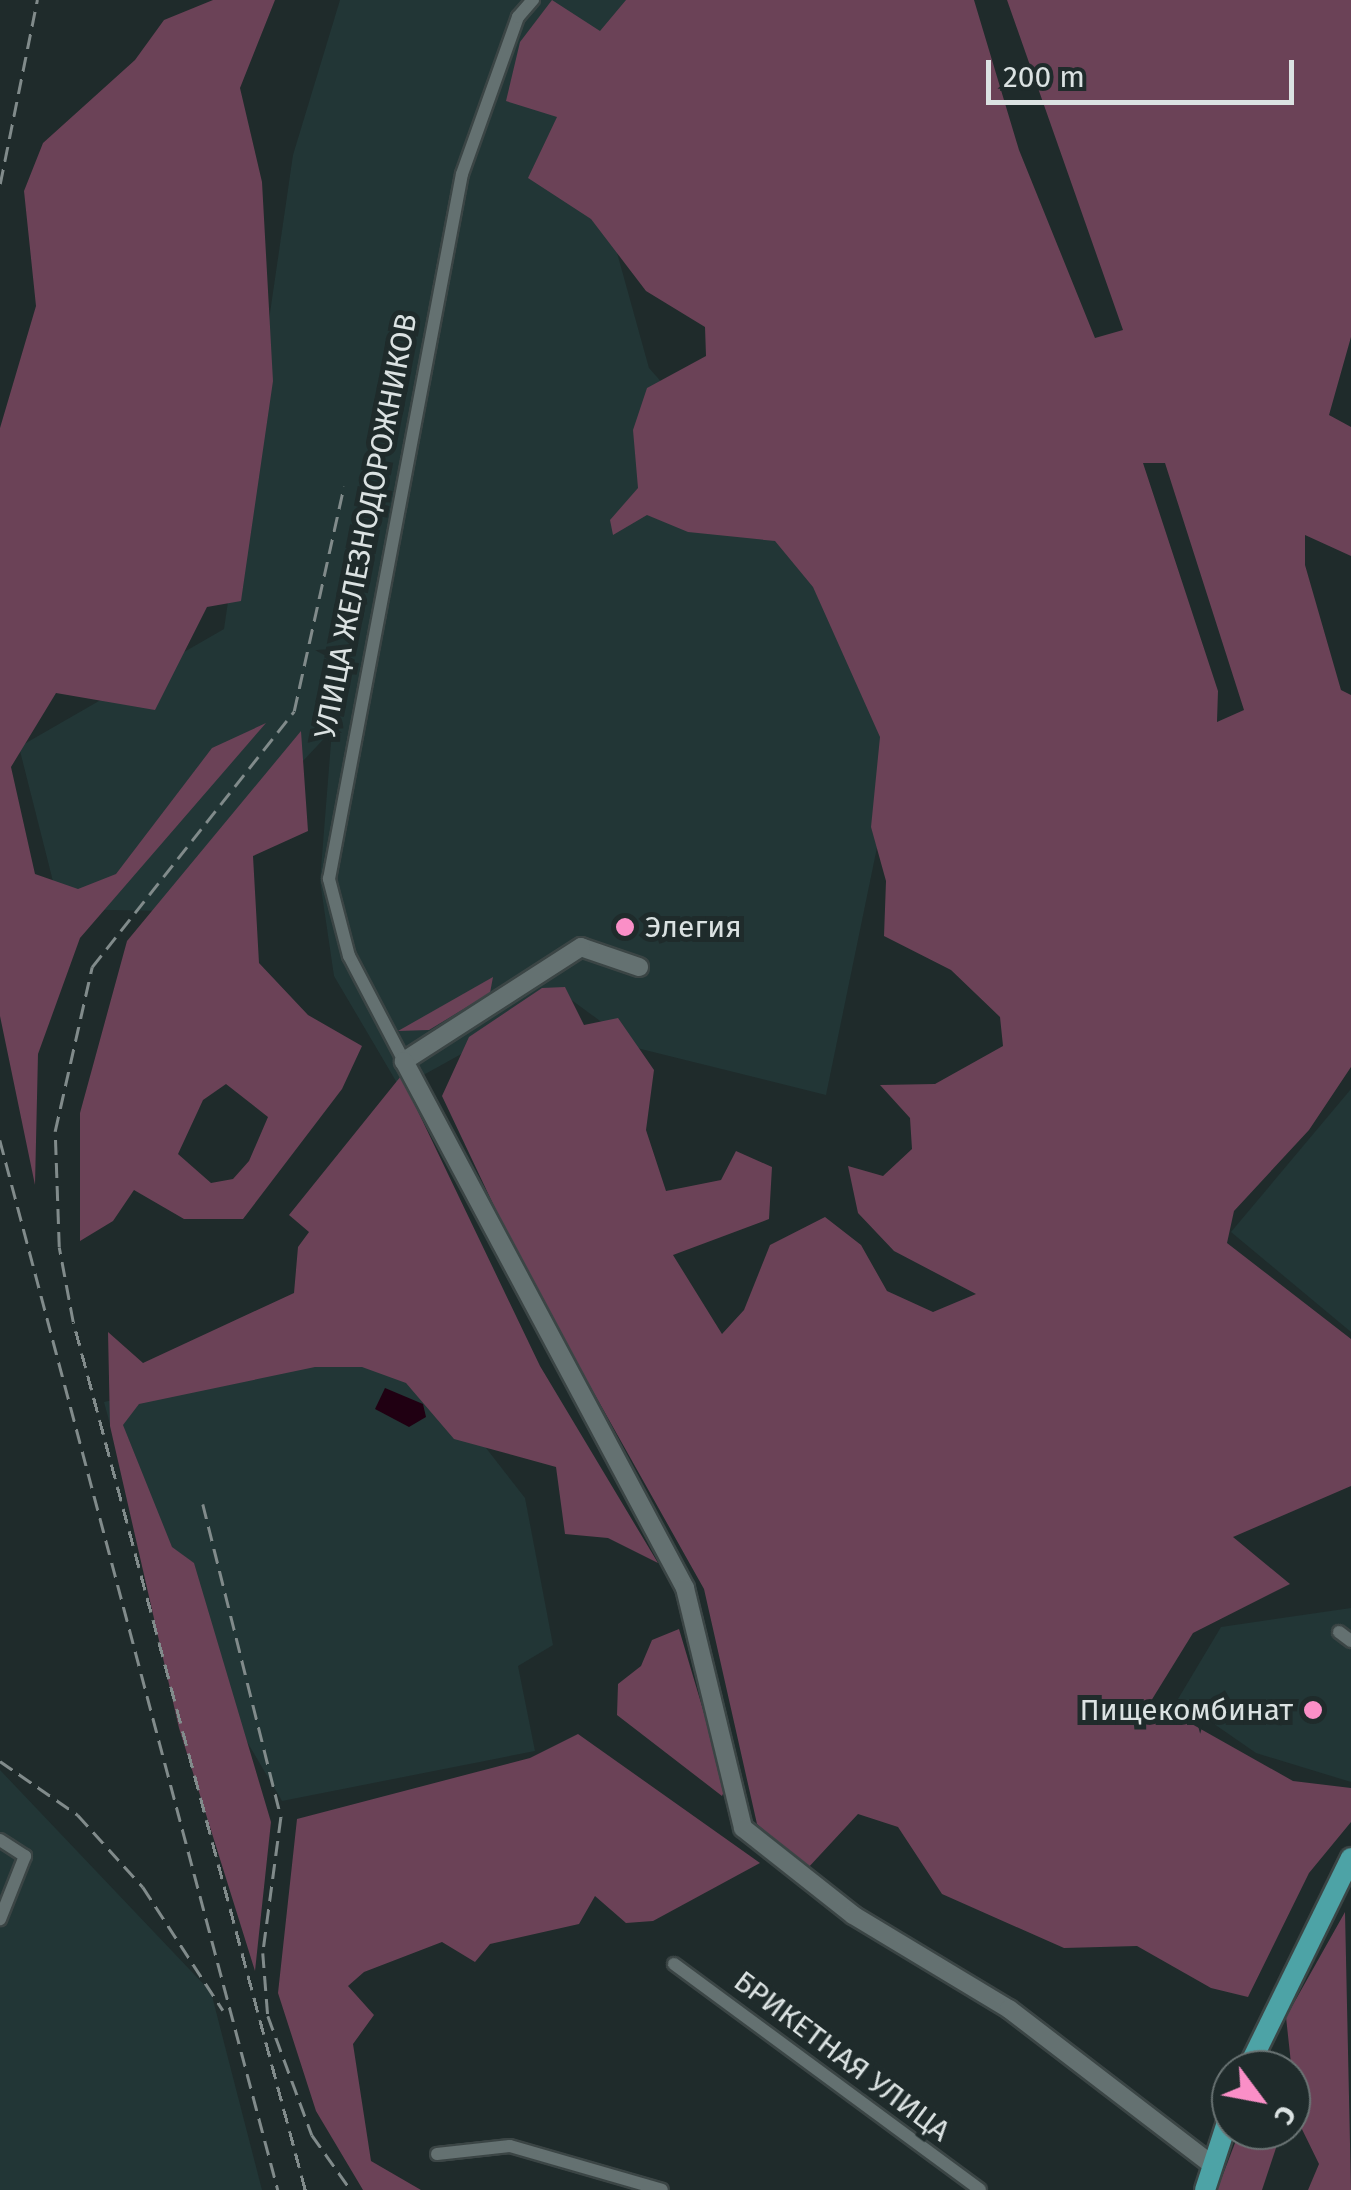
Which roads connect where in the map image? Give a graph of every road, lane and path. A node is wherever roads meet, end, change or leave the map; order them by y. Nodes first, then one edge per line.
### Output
1 (533, 0) edge
2 (638, 967) dead end
3 (404, 1062) junction
4 (0, 1840) edge
5 (1351, 1858) edge
6 (0, 1920) edge
7 (674, 1964) dead end
8 (1257, 2050) edge
9 (1217, 2150) edge
10 (437, 2154) dead end
11 (1212, 2165) junction
12 (662, 2190) edge
13 (980, 2190) edge
14 (1205, 2190) edge

1 - 3 street, УЛИЦА ЖЕЛЕЗНОДОРОЖНИКОВ
2 - 3 street
3 - 11 street
4 - 6 street
5 - 8 main road
7 - 13 street, БРИКЕТНАЯ УЛИЦА
9 - 11 main road
10 - 12 street
11 - 14 main road

